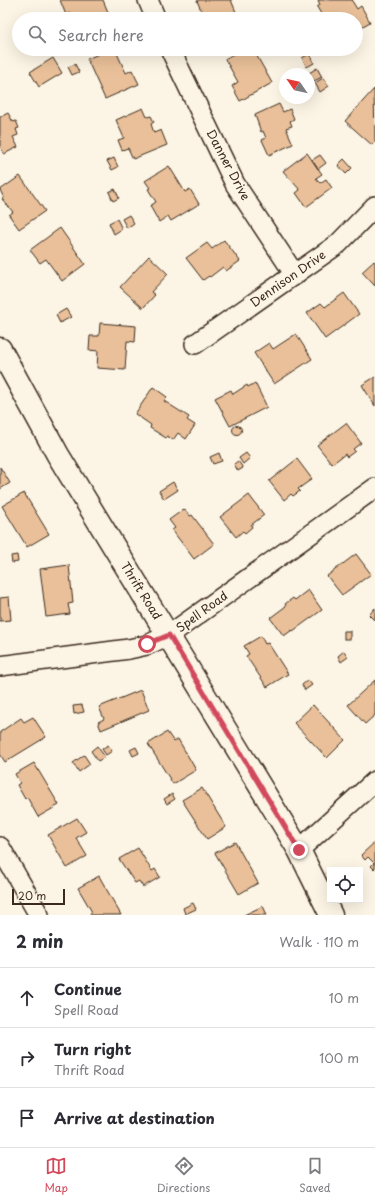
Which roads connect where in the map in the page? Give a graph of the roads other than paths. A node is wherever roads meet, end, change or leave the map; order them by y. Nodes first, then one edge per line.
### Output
1 (148, 0) edge
2 (153, 12) edge
3 (173, 56) edge
4 (375, 206) edge
5 (295, 275) junction
6 (195, 344) dead end
7 (0, 349) edge
8 (375, 488) edge
9 (169, 635) junction
10 (0, 666) edge
11 (375, 781) edge
12 (0, 847) edge
13 (299, 850) junction
14 (39, 915) edge
15 (331, 915) edge

1 - 2 street
3 - 5 street, Danner Drive
4 - 5 street, Dennison Drive
5 - 6 street, Dennison Drive
7 - 9 street, Thrift Road
8 - 9 street, Spell Road
9 - 10 street, Spell Road
9 - 13 street, Thrift Road
11 - 13 street
12 - 14 street
13 - 15 street, Thrift Road

